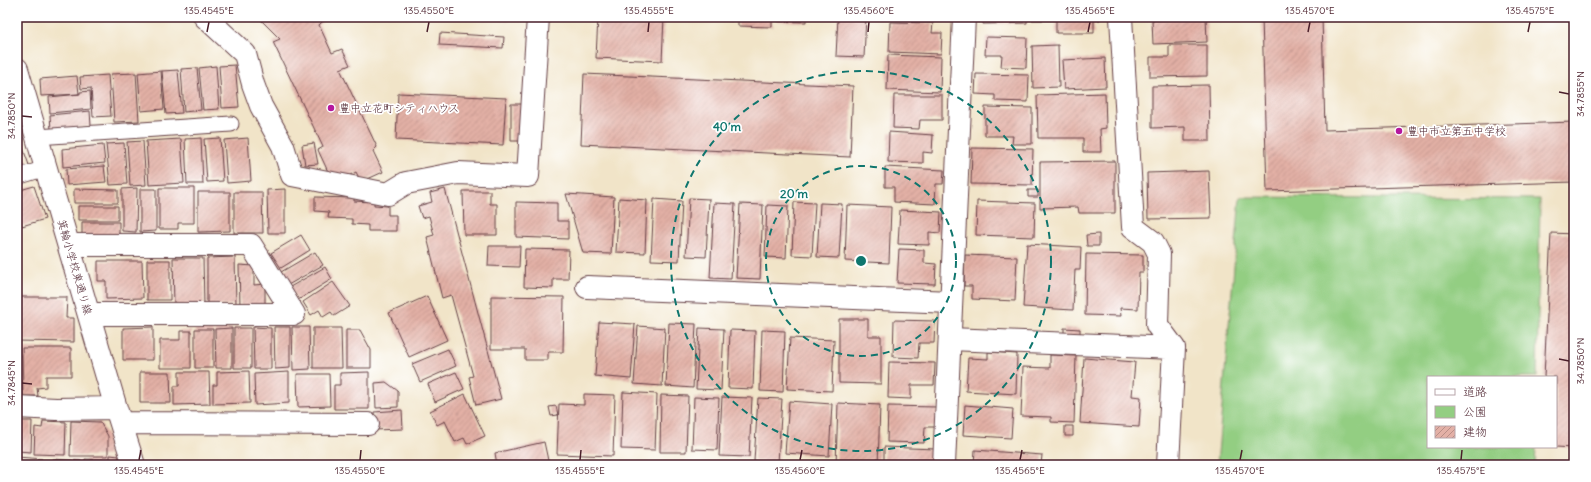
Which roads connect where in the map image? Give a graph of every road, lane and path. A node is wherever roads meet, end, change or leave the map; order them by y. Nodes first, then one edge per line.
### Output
1 (205, 17) edge
2 (538, 17) edge
3 (964, 17) edge
4 (1121, 17) edge
5 (17, 69) edge
6 (231, 124) dead end
7 (37, 137) junction
8 (46, 168) junction
9 (17, 177) edge
10 (69, 245) junction
11 (587, 287) dead end
12 (952, 302) junction
13 (89, 314) junction
14 (950, 339) junction
15 (1174, 348) junction
16 (17, 407) edge
17 (119, 415) junction
18 (368, 424) dead end
19 (134, 465) edge
20 (944, 465) edge
21 (1168, 465) edge

1 - 2 street
3 - 12 street
4 - 15 street
5 - 7 street, 箕輪小学校東通り線
6 - 7 lane
7 - 8 street, 箕輪小学校東通り線
8 - 9 lane
8 - 10 street, 箕輪小学校東通り線
10 - 13 street, 箕輪小学校東通り線
10 - 13 street
11 - 12 street
12 - 14 street
13 - 17 street, 箕輪小学校東通り線
14 - 15 street
14 - 20 street
15 - 21 street
16 - 17 street
17 - 18 street
17 - 19 street, 箕輪小学校東通り線

